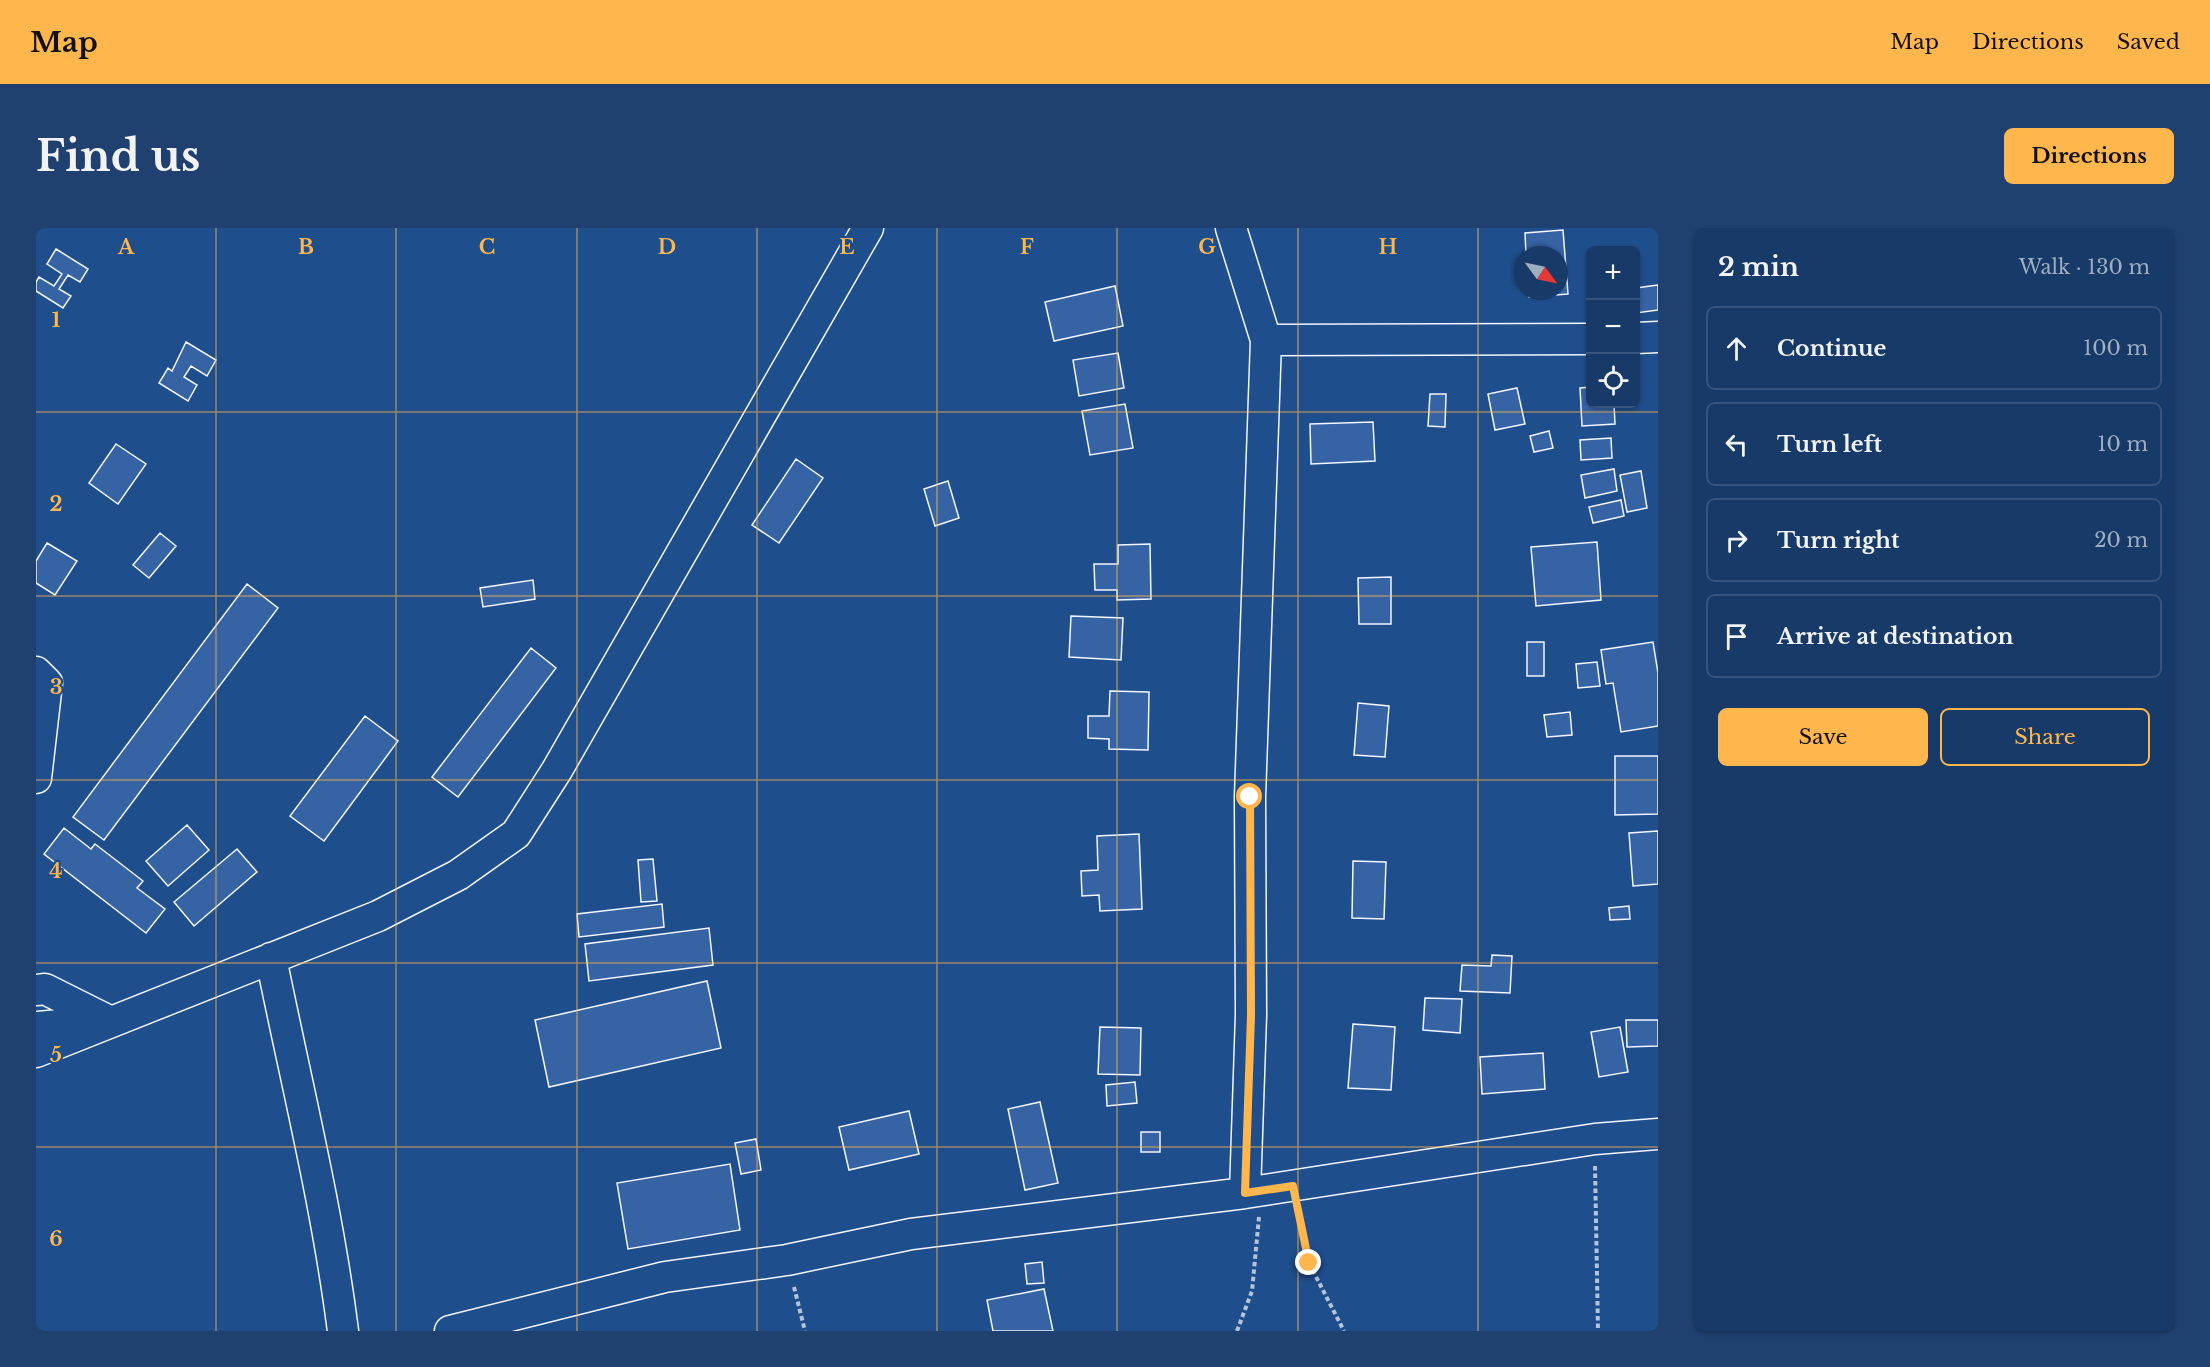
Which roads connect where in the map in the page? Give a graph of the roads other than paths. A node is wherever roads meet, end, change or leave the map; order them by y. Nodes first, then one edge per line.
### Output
1 (868, 228) edge
2 (1231, 228) edge
3 (1640, 338) edge
4 (1658, 338) edge
5 (1586, 339) edge
6 (1266, 340) junction
7 (36, 672) edge
8 (36, 778) edge
9 (271, 958) junction
10 (39, 987) edge
11 (111, 1022) junction
12 (36, 1027) edge
13 (36, 1052) edge
14 (1658, 1134) edge
15 (1245, 1193) junction
16 (343, 1331) edge
17 (450, 1331) edge

1 - 9 street
2 - 6 street
3 - 4 street
5 - 6 street
6 - 15 street
7 - 8 street
9 - 11 street
9 - 16 street
10 - 11 street
11 - 12 street
11 - 13 street
14 - 15 street
15 - 17 street

